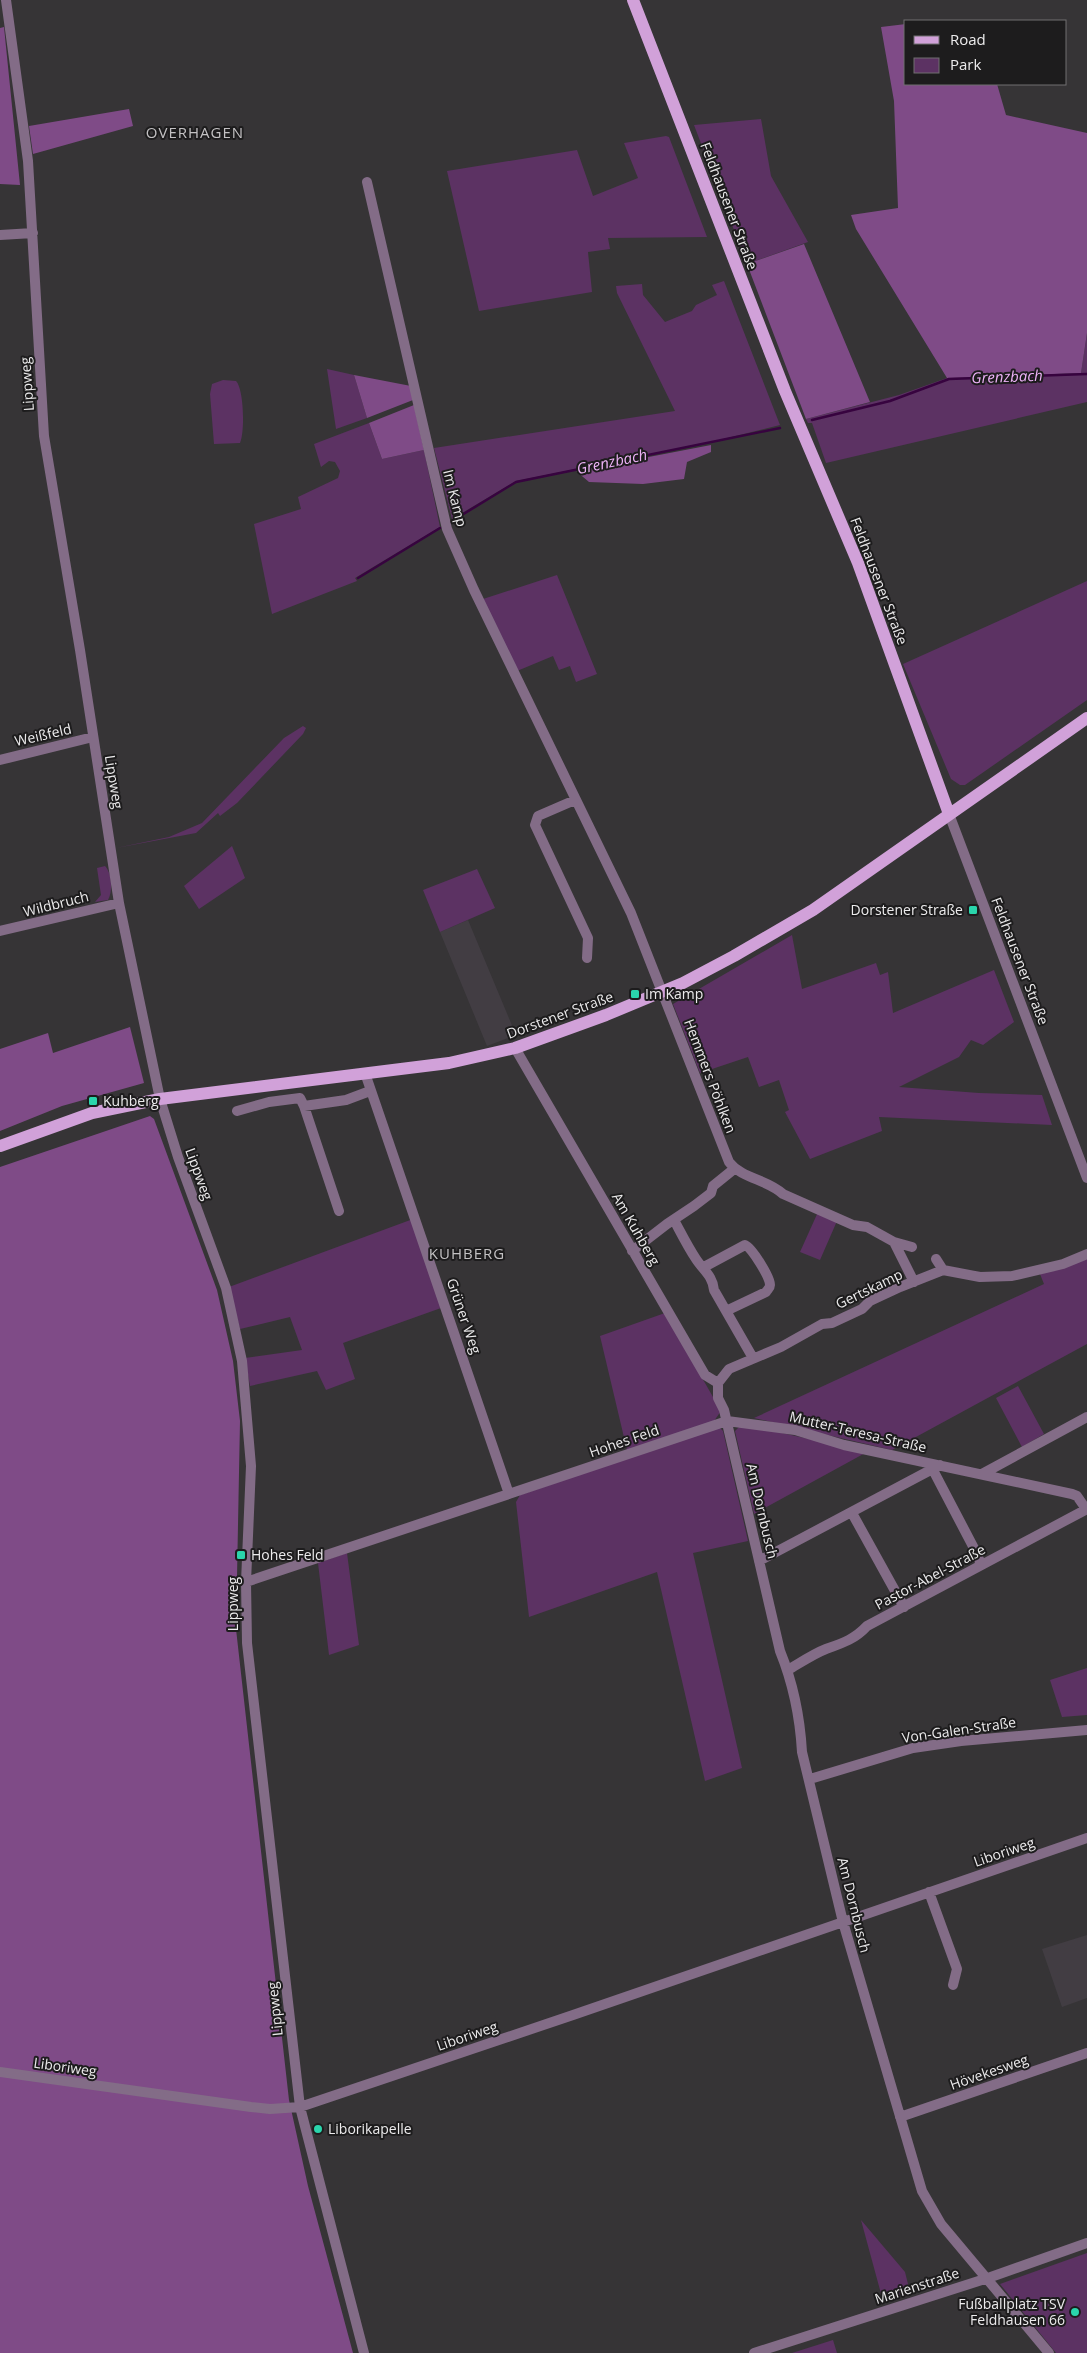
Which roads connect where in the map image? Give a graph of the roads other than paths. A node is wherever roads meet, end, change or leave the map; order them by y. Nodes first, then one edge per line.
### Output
1 (6, 0) edge
2 (633, 0) edge
3 (367, 182) dead end
4 (32, 233) junction
5 (0, 235) edge
6 (1087, 718) edge
7 (93, 737) junction
8 (0, 760) edge
9 (575, 800) junction
10 (949, 814) junction
11 (119, 903) junction
12 (0, 931) edge
13 (587, 958) dead end
14 (662, 992) junction
15 (515, 1048) junction
16 (365, 1073) junction
17 (370, 1090) junction
18 (160, 1099) junction
19 (304, 1106) junction
20 (237, 1111) dead end
21 (0, 1146) edge
22 (734, 1169) junction
23 (1087, 1178) edge
24 (339, 1210) dead end
25 (674, 1220) junction
26 (894, 1242) junction
27 (912, 1247) dead end
28 (632, 1251) junction
29 (1087, 1254) edge
30 (936, 1259) dead end
31 (704, 1267) junction
32 (943, 1270) junction
33 (914, 1282) junction
34 (726, 1310) junction
35 (753, 1358) junction
36 (718, 1383) junction
37 (1087, 1417) edge
38 (727, 1421) junction
39 (936, 1468) junction
40 (982, 1474) junction
41 (509, 1494) junction
42 (1086, 1509) edge
43 (852, 1513) junction
44 (759, 1561) junction
45 (981, 1565) junction
46 (246, 1582) junction
47 (904, 1607) junction
48 (788, 1670) junction
49 (1087, 1730) edge
50 (810, 1779) junction
51 (1087, 1838) edge
52 (930, 1892) junction
53 (844, 1922) junction
54 (952, 1985) dead end
55 (1087, 2053) edge
56 (0, 2072) edge
57 (300, 2107) junction
58 (900, 2117) junction
59 (1087, 2243) edge
60 (988, 2278) junction
61 (364, 2353) edge
62 (754, 2353) edge
63 (1049, 2353) edge

1 - 4 street, Lippweg
2 - 10 main road, Feldhausener Straße
3 - 9 street, Im Kamp
4 - 5 street
4 - 7 street, Lippweg
6 - 10 main road, Dorstener Straße
7 - 8 street, Weißfeld
7 - 11 street, Lippweg
9 - 13 street
9 - 14 street, Im Kamp
10 - 14 main road, Dorstener Straße
10 - 23 street, Feldhausener Straße
11 - 12 street, Wildbruch
11 - 18 street, Lippweg
14 - 15 main road, Dorstener Straße
14 - 22 street, Hemmers Pöhlken
15 - 16 main road, Dorstener Straße
15 - 28 street, Am Kuhberg
16 - 17 street, Grüner Weg
16 - 18 main road, Dorstener Straße
17 - 19 street
17 - 41 street, Grüner Weg
18 - 21 main road, Dorstener Straße
18 - 46 street, Lippweg
19 - 20 street
19 - 24 street
22 - 25 street
22 - 26 street
25 - 28 street
25 - 31 street
26 - 27 street
26 - 33 street
28 - 36 street, Am Kuhberg
29 - 32 street
30 - 32 street
31 - 34 street
31 - 34 street
32 - 33 street, Gertskamp
33 - 35 street, Gertskamp
34 - 35 street
35 - 36 street, Gertskamp
36 - 38 street
37 - 40 street
38 - 39 street, Mutter-Teresa-Straße
38 - 41 street, Hohes Feld
38 - 44 street, Am Dornbusch
39 - 40 street, Mutter-Teresa-Straße
39 - 43 street
39 - 45 street
40 - 42 street, Mutter-Teresa-Straße
41 - 46 street, Hohes Feld
42 - 45 street, Pastor-Abel-Straße
43 - 44 street
43 - 47 street
44 - 48 street, Am Dornbusch
45 - 47 street, Pastor-Abel-Straße
46 - 57 street, Lippweg
47 - 48 street, Pastor-Abel-Straße
48 - 50 street, Am Dornbusch
49 - 50 street, Von-Galen-Straße
50 - 53 street, Am Dornbusch
51 - 52 street, Liboriweg
52 - 53 street, Liboriweg
52 - 54 street
53 - 57 street, Liboriweg
53 - 58 street, Am Dornbusch
55 - 58 street, Hövekesweg
56 - 57 street, Liboriweg
57 - 61 street, Lippweg
58 - 60 street, Am Dornbusch
59 - 60 street, Marienstraße
60 - 62 street, Marienstraße
60 - 63 street, Am Dornbusch

